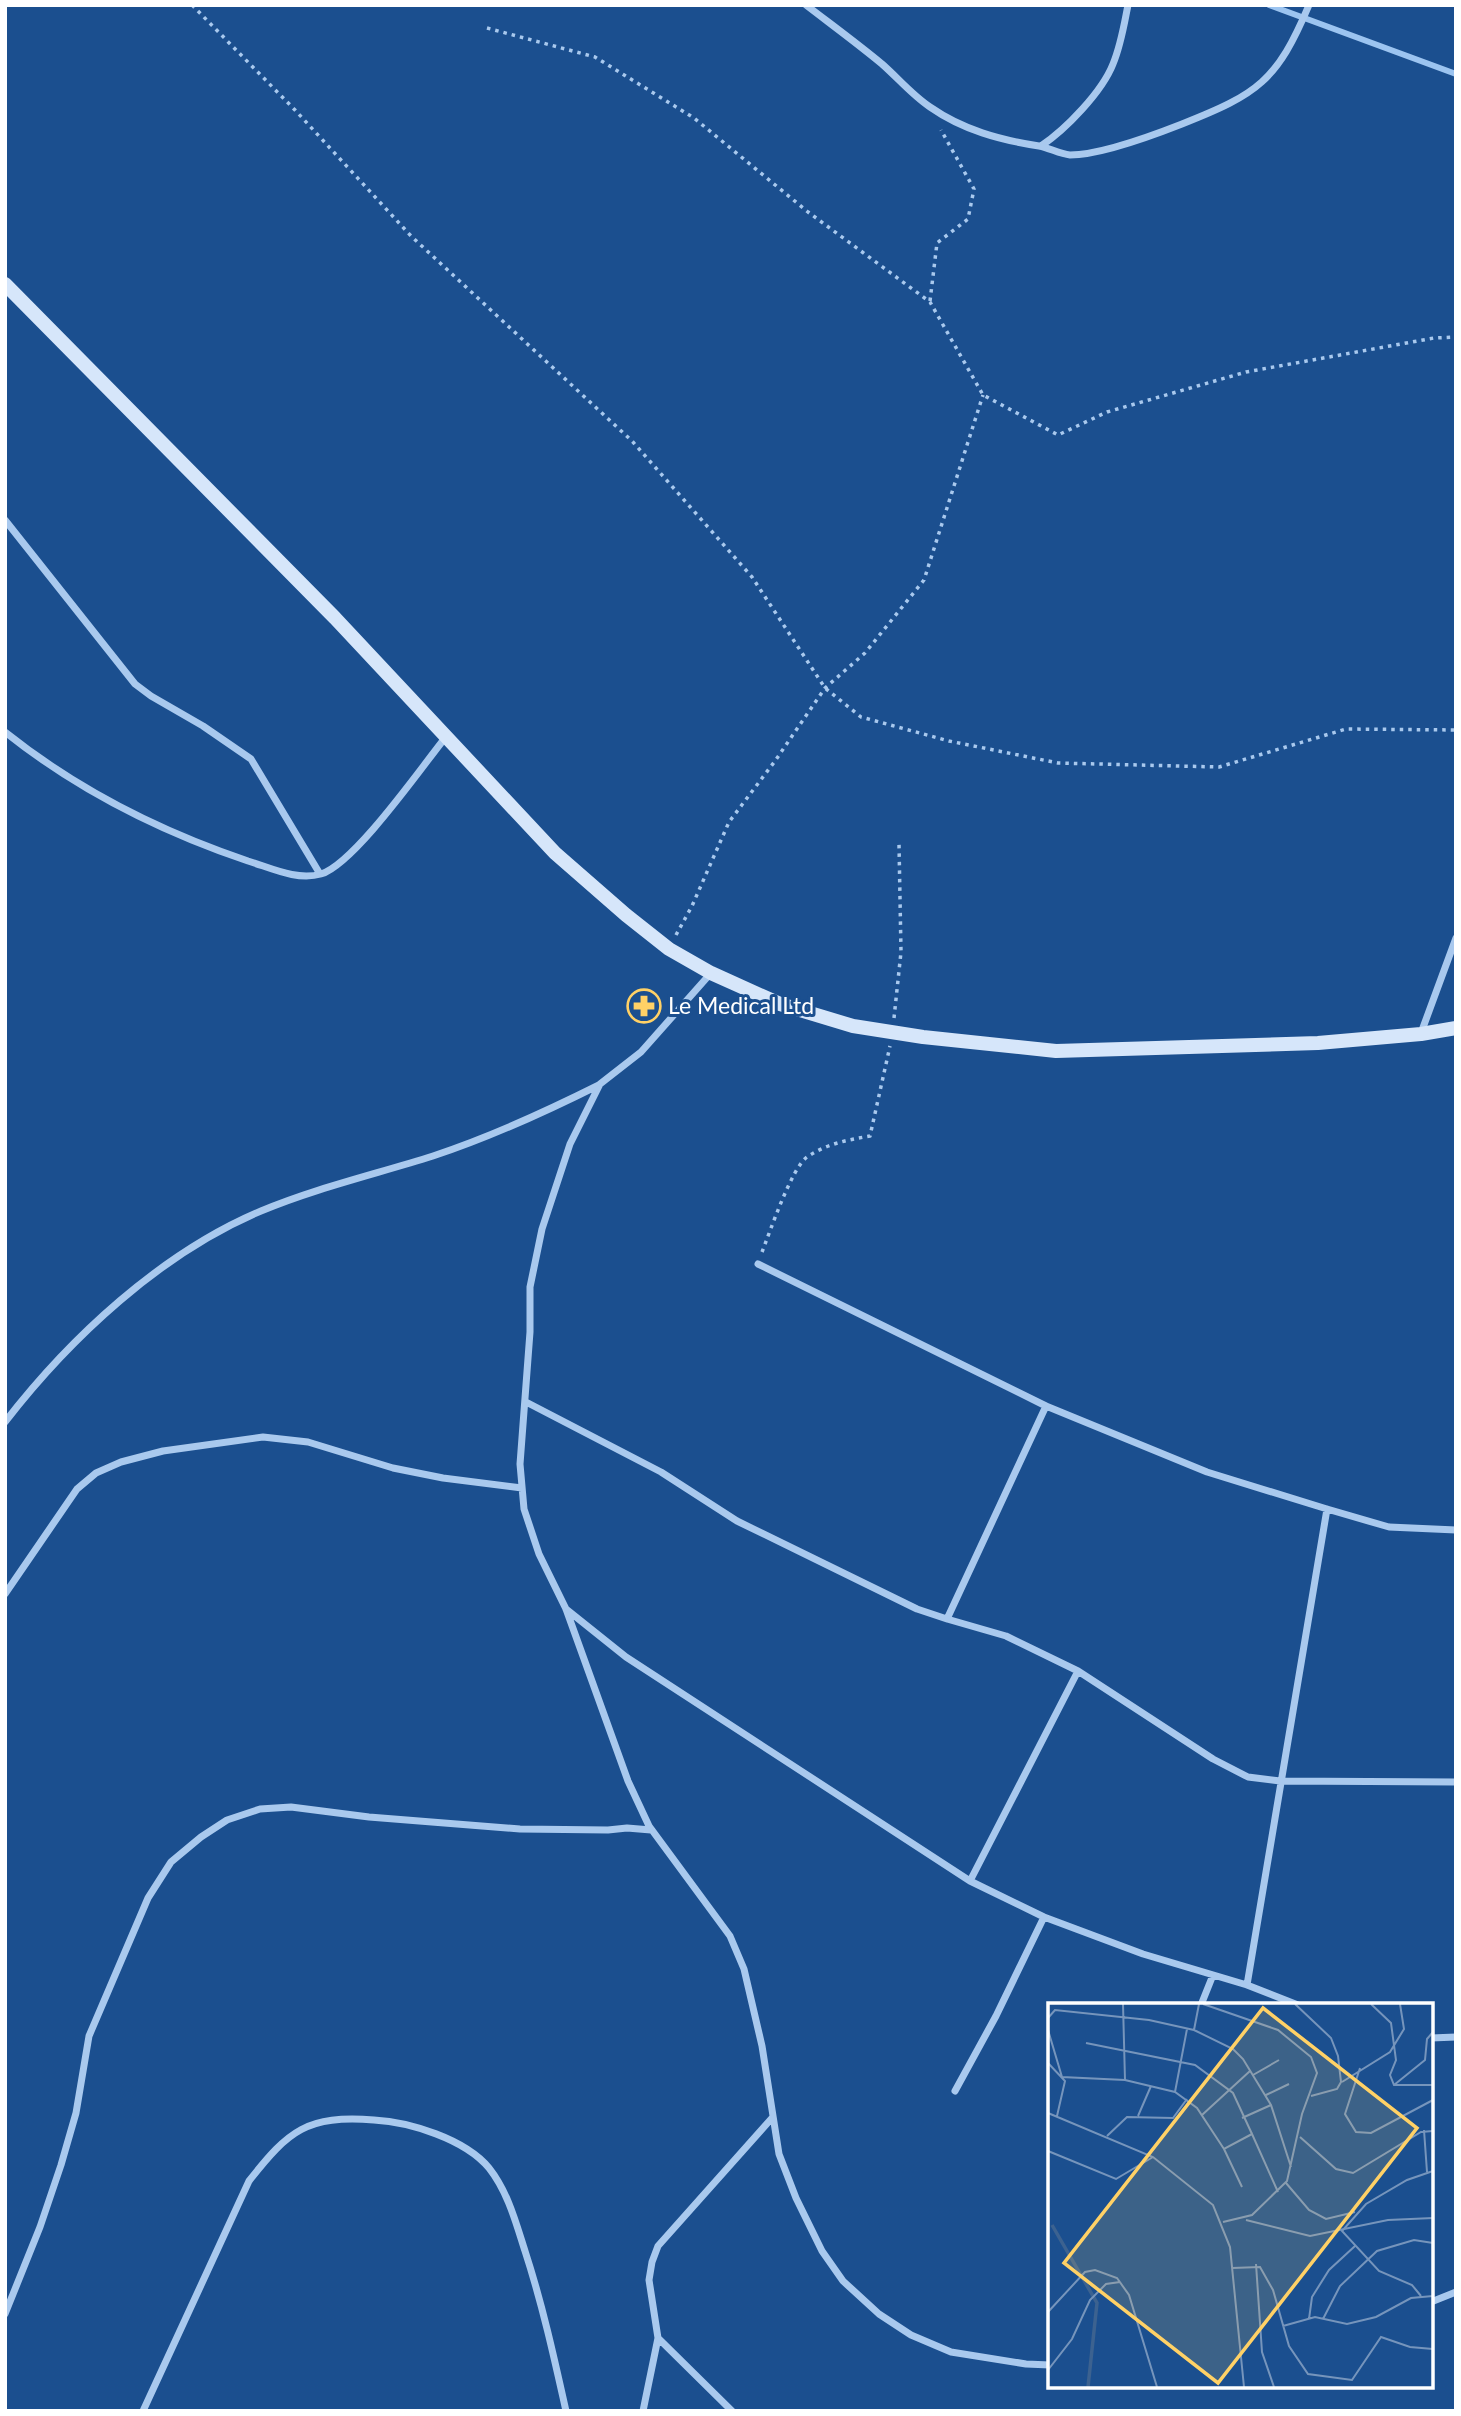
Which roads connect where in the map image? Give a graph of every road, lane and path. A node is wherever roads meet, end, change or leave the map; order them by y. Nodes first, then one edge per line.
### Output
1 (192, 5) edge
2 (806, 5) edge
3 (1128, 5) edge
4 (1309, 5) edge
5 (487, 28) dead end
6 (929, 107) junction
7 (1041, 146) junction
8 (5, 284) edge
9 (930, 302) junction
10 (1456, 337) edge
11 (983, 395) junction
12 (5, 520) edge
13 (825, 688) junction
14 (1456, 730) edge
15 (5, 732) edge
16 (445, 738) junction
17 (899, 844) dead end
18 (320, 874) junction
19 (1456, 938) edge
20 (669, 948) junction
21 (711, 974) junction
22 (1456, 1028) edge
23 (893, 1033) junction
24 (1421, 1034) junction
25 (600, 1084) junction
26 (758, 1264) joint
27 (526, 1402) junction
28 (1046, 1406) junction
29 (5, 1422) edge
30 (522, 1488) junction
31 (1327, 1509) junction
32 (1456, 1530) edge
33 (5, 1594) edge
34 (565, 1609) junction
35 (947, 1619) junction
36 (1078, 1671) junction
37 (1280, 1781) junction
38 (1456, 1782) edge
39 (651, 1830) junction
40 (970, 1881) junction
41 (1044, 1917) junction
42 (1213, 1975) junction
43 (1247, 1985) junction
44 (1202, 2003) edge
45 (1293, 2003) edge
46 (1456, 2037) edge
47 (1433, 2038) edge
48 (955, 2091) dead end
49 (772, 2118) junction
50 (1456, 2292) edge
51 (1433, 2301) edge
52 (5, 2314) edge
53 (658, 2338) junction
54 (1048, 2365) edge
55 (143, 2411) edge
56 (566, 2411) edge
57 (643, 2411) edge
58 (732, 2411) edge

1 - 13 path
2 - 6 street
3 - 7 street
4 - 7 street
5 - 9 path
6 - 7 street
6 - 9 path
8 - 16 main road
9 - 11 path
10 - 11 path
11 - 13 path
12 - 18 street
13 - 14 path
13 - 20 path
15 - 18 street
16 - 18 street
16 - 20 main road
17 - 23 path
19 - 24 street
20 - 21 main road
21 - 23 main road
21 - 25 street
22 - 24 main road
23 - 24 main road
23 - 26 path
25 - 27 street
25 - 29 street
26 - 28 street
27 - 30 street
27 - 35 street
28 - 31 street
28 - 35 street
30 - 33 street
30 - 34 street
31 - 32 street
31 - 37 street
34 - 39 street
34 - 40 street
35 - 36 street
36 - 37 street
36 - 40 street
37 - 38 street
37 - 43 street
39 - 49 street
39 - 52 street
40 - 41 street
41 - 42 street
41 - 48 street
42 - 43 street
42 - 44 street
43 - 45 street
46 - 47 street
49 - 53 street
49 - 54 street
50 - 51 street
53 - 57 street
53 - 58 street
55 - 56 street

